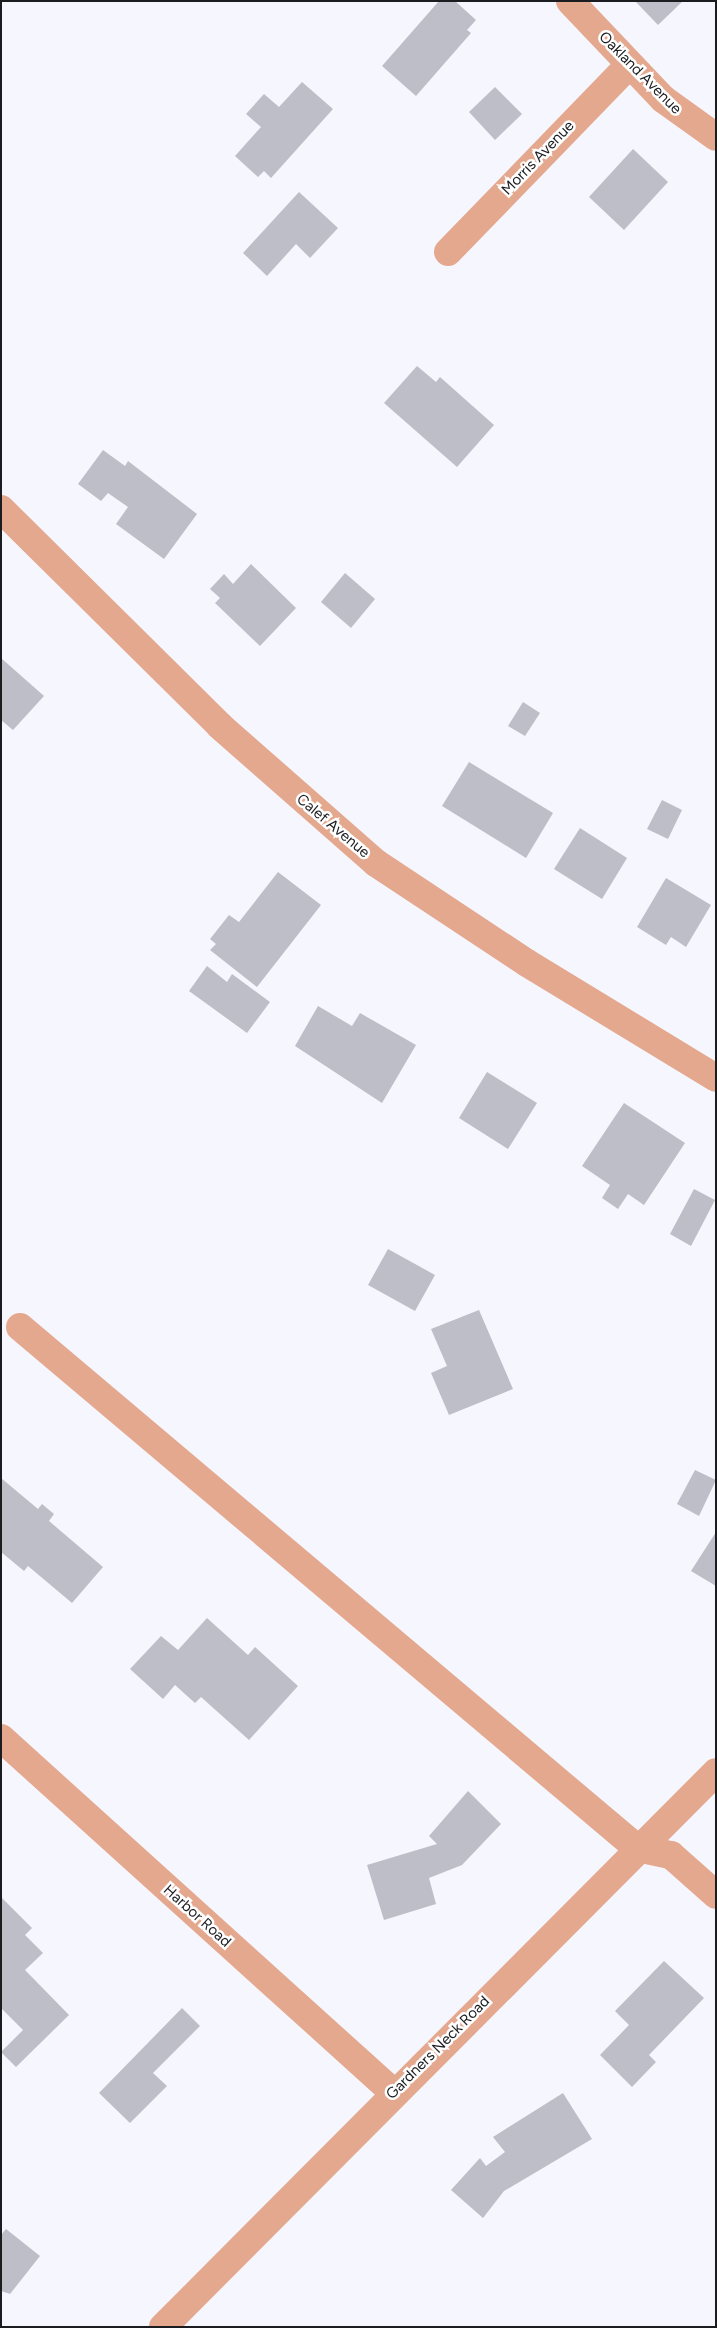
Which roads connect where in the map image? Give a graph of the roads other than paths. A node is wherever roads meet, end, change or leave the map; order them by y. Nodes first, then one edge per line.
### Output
1 (570, 1) edge
2 (629, 65) junction
3 (716, 137) edge
4 (448, 252) dead end
5 (1, 509) edge
6 (716, 1078) edge
7 (20, 1328) dead end
8 (1, 1738) edge
9 (716, 1772) edge
10 (637, 1848) junction
11 (716, 1895) edge
12 (394, 2093) junction
13 (163, 2327) edge

1 - 2 street, Oakland Avenue
2 - 3 street, Oakland Avenue
2 - 4 street, Morris Avenue
5 - 6 street, Calef Avenue
7 - 10 street
8 - 12 street, Harbor Road
9 - 10 street, Gardners Neck Road
10 - 11 street
10 - 12 street, Gardners Neck Road
12 - 13 street, Gardners Neck Road

